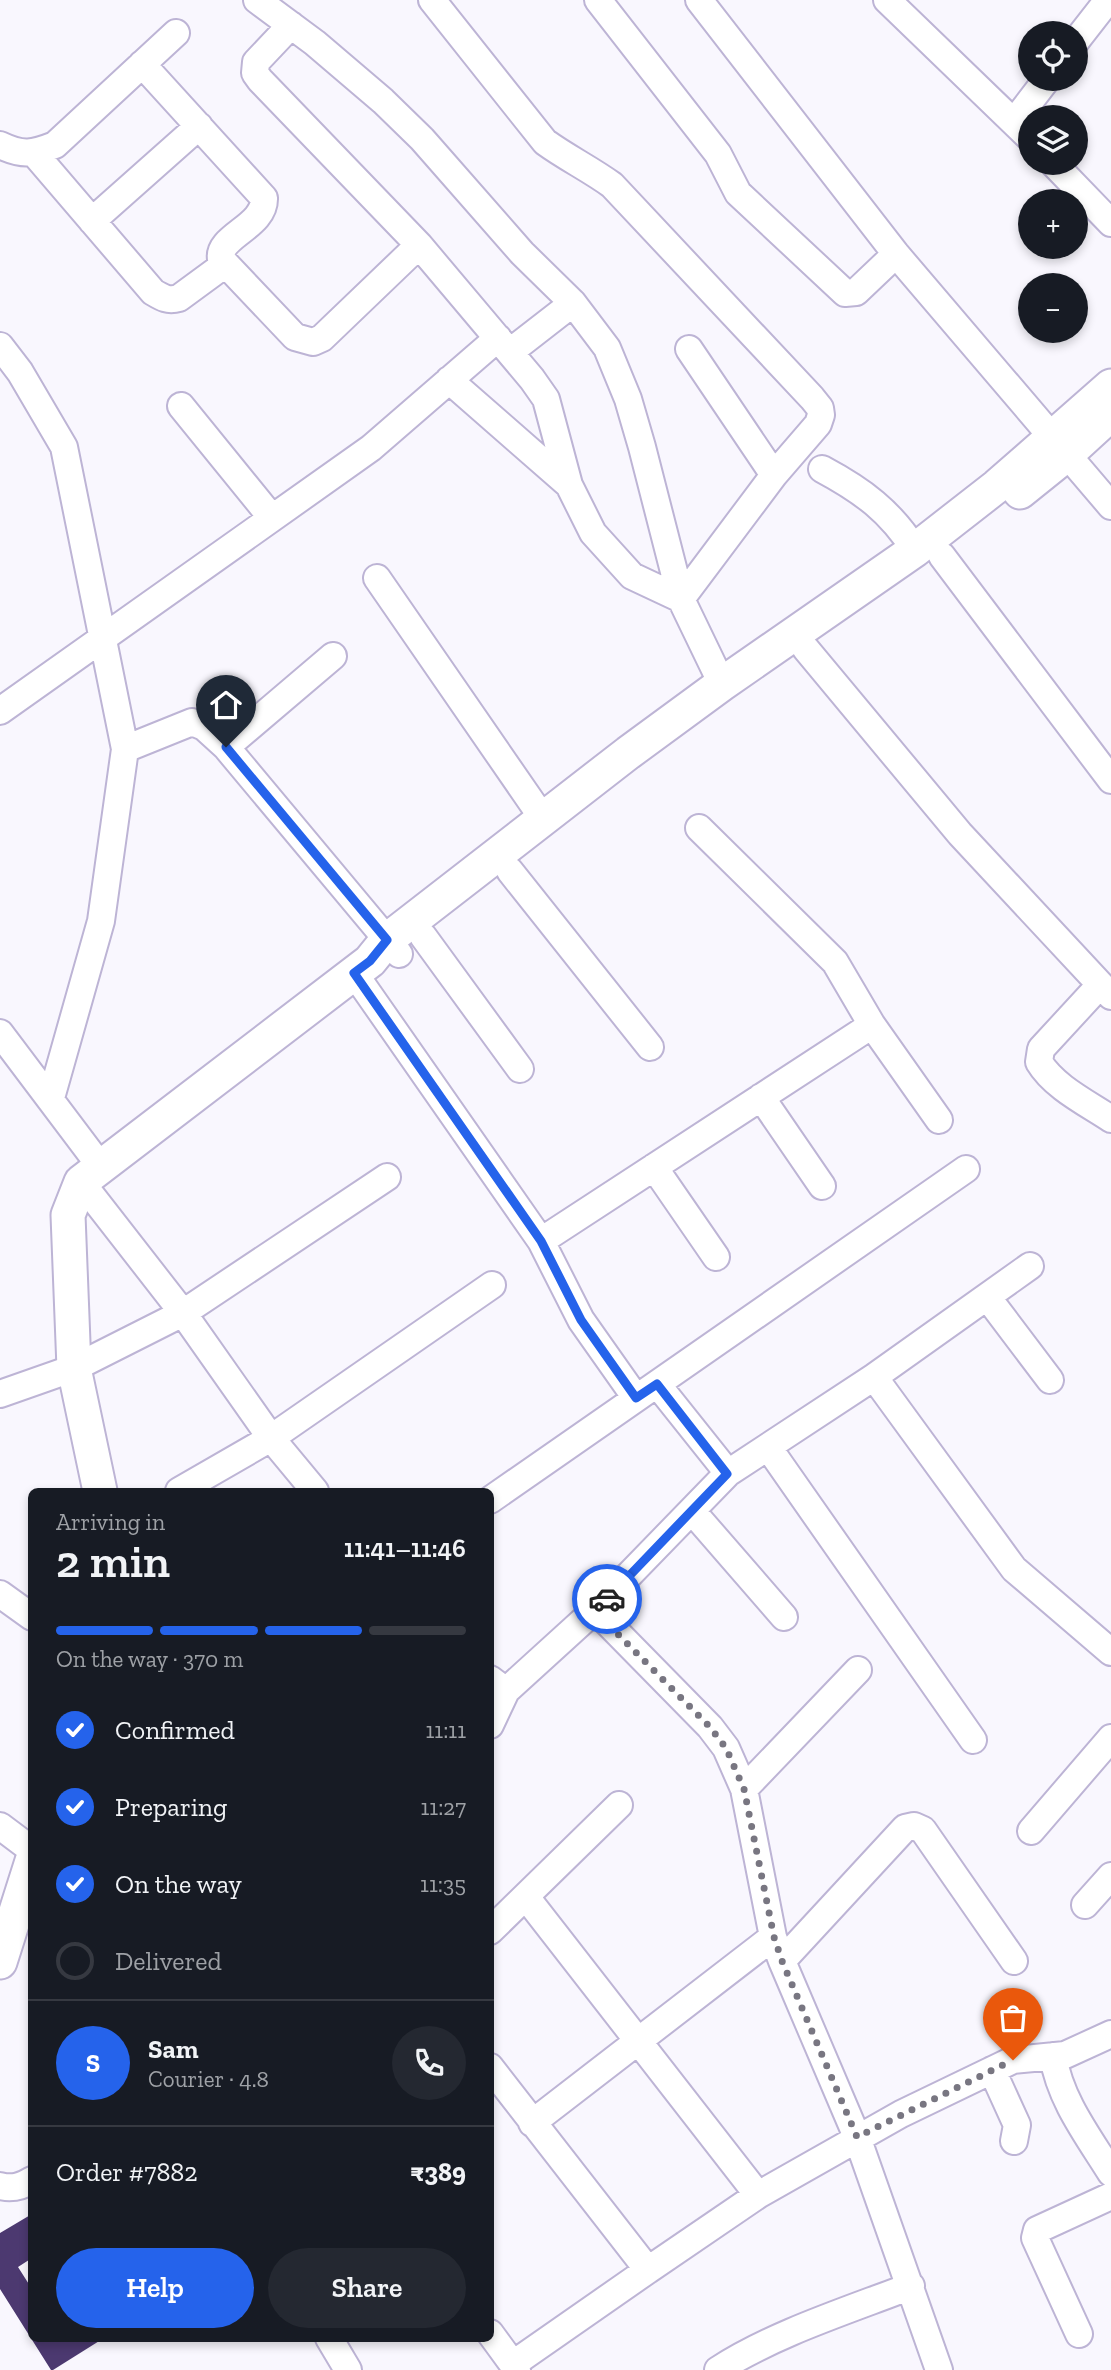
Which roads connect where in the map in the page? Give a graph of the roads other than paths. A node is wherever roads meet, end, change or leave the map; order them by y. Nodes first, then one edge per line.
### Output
1 (257, 0) edge
2 (432, 0) edge
3 (598, 0) edge
4 (699, 0) edge
5 (1108, 0) edge
6 (903, 5) edge
7 (291, 25) junction
8 (1088, 26) edge
9 (176, 33) dead end
10 (142, 64) junction
11 (1018, 125) edge
12 (199, 126) junction
13 (0, 145) edge
14 (34, 153) junction
15 (1065, 175) edge
16 (92, 221) junction
17 (1111, 223) edge
18 (419, 245) junction
19 (897, 254) junction
20 (224, 265) junction
21 (573, 303) junction
22 (504, 345) junction
23 (0, 347) edge
24 (689, 349) dead end
25 (450, 380) junction
26 (1111, 386) edge
27 (181, 406) dead end
28 (1111, 414) edge
29 (1059, 446) junction
30 (822, 469) dead end
31 (774, 475) junction
32 (569, 485) junction
33 (1111, 506) edge
34 (272, 518) junction
35 (928, 553) junction
36 (377, 578) dead end
37 (681, 599) junction
38 (104, 638) junction
39 (806, 649) junction
40 (332, 656) dead end
41 (722, 684) junction
42 (0, 711) edge
43 (226, 747) junction
44 (125, 749) junction
45 (636, 762) junction
46 (1111, 780) edge
47 (544, 820) junction
48 (699, 828) dead end
49 (510, 871) junction
50 (386, 953) junction
51 (1106, 991) edge
52 (872, 1025) junction
53 (0, 1034) edge
54 (650, 1047) dead end
55 (520, 1069) dead end
56 (761, 1097) junction
57 (51, 1098) junction
58 (1111, 1119) edge
59 (939, 1120) dead end
60 (654, 1167) junction
61 (966, 1169) dead end
62 (91, 1174) junction
63 (387, 1177) dead end
64 (822, 1186) dead end
65 (541, 1241) junction
66 (716, 1257) dead end
67 (1030, 1266) dead end
68 (492, 1285) dead end
69 (988, 1298) junction
70 (183, 1313) junction
71 (74, 1368) junction
72 (874, 1377) junction
73 (1050, 1380) dead end
74 (646, 1391) junction
75 (0, 1394) edge
76 (271, 1438) junction
77 (768, 1447) junction
78 (727, 1474) junction
79 (99, 1488) edge
80 (184, 1488) edge
81 (313, 1488) edge
82 (494, 1497) edge
83 (692, 1511) junction
84 (0, 1594) edge
85 (595, 1611) junction
86 (28, 1614) edge
87 (784, 1617) dead end
88 (1111, 1652) edge
89 (858, 1670) dead end
90 (498, 1685) edge
91 (494, 1705) edge
92 (1111, 1738) edge
93 (973, 1740) dead end
94 (744, 1789) junction
95 (619, 1805) dead end
96 (0, 1826) edge
97 (1031, 1831) dead end
98 (28, 1847) edge
99 (1111, 1876) edge
100 (28, 1890) edge
101 (526, 1896) junction
102 (1084, 1905) dead end
103 (23, 1926) edge
104 (494, 1927) edge
105 (778, 1949) junction
106 (1014, 1961) dead end
107 (0, 1962) edge
108 (1111, 2034) edge
109 (639, 2041) junction
110 (1053, 2056) junction
111 (992, 2070) junction
112 (494, 2072) edge
113 (532, 2123) junction
114 (857, 2137) junction
115 (1014, 2141) dead end
116 (1111, 2173) edge
117 (28, 2183) edge
118 (0, 2186) edge
119 (758, 2194) junction
120 (1111, 2196) edge
121 (648, 2270) junction
122 (911, 2286) junction
123 (1079, 2334) dead end
124 (494, 2338) edge
125 (331, 2342) edge
126 (515, 2367) edge
127 (348, 2370) edge
128 (718, 2370) edge
129 (939, 2370) edge

1 - 7 street
2 - 31 street
3 - 19 street
4 - 19 street
5 - 8 street
6 - 11 street
7 - 18 street
7 - 21 street
9 - 10 street
10 - 12 street
10 - 14 street
12 - 16 street
12 - 20 street
13 - 14 street
14 - 16 street
15 - 17 street
16 - 20 street
18 - 20 street
18 - 22 street
19 - 29 street
21 - 22 street
21 - 37 street
22 - 25 street
22 - 32 street
23 - 38 street
24 - 31 street
25 - 32 street
25 - 34 street
26 - 29 main road
27 - 34 street
28 - 29 main road
29 - 33 street
29 - 35 main road
30 - 35 street
31 - 37 street
32 - 37 street
34 - 38 street
35 - 39 main road
35 - 41 main road
35 - 46 street
36 - 47 street
37 - 41 street
38 - 42 street
38 - 44 street
39 - 45 main road
39 - 51 street
40 - 43 street
41 - 45 main road
43 - 44 street
43 - 50 street
44 - 57 street
45 - 47 main road
45 - 49 main road
47 - 50 main road
48 - 52 street
49 - 50 main road
49 - 54 street
50 - 55 street
50 - 62 main road
50 - 65 street
51 - 58 street
52 - 56 street
52 - 59 street
53 - 57 street
56 - 60 street
56 - 64 street
57 - 62 street
60 - 65 street
60 - 66 street
61 - 74 street
62 - 70 street
62 - 71 main road
63 - 70 street
65 - 74 street
67 - 69 street
68 - 76 street
69 - 72 street
69 - 73 street
70 - 71 street
70 - 76 street
71 - 75 street
71 - 79 main road
72 - 77 street
72 - 88 street
74 - 78 street
74 - 82 street
76 - 80 street
76 - 81 street
77 - 78 street
77 - 93 street
78 - 83 street
83 - 85 street
83 - 87 street
84 - 86 street
85 - 90 street
85 - 94 street
89 - 94 street
90 - 91 street
92 - 97 street
94 - 105 street
95 - 101 street
96 - 98 street
99 - 102 street
100 - 103 main road
101 - 104 street
101 - 109 street
103 - 107 main road
105 - 106 street
105 - 109 street
105 - 114 street
108 - 110 street
109 - 113 street
109 - 119 street
110 - 111 street
110 - 116 street
111 - 114 street
111 - 115 street
112 - 113 street
113 - 121 street
114 - 119 street
114 - 122 street
117 - 118 street
119 - 121 street
120 - 123 street
121 - 126 street
122 - 128 street
122 - 129 street
124 - 126 street
125 - 127 street

